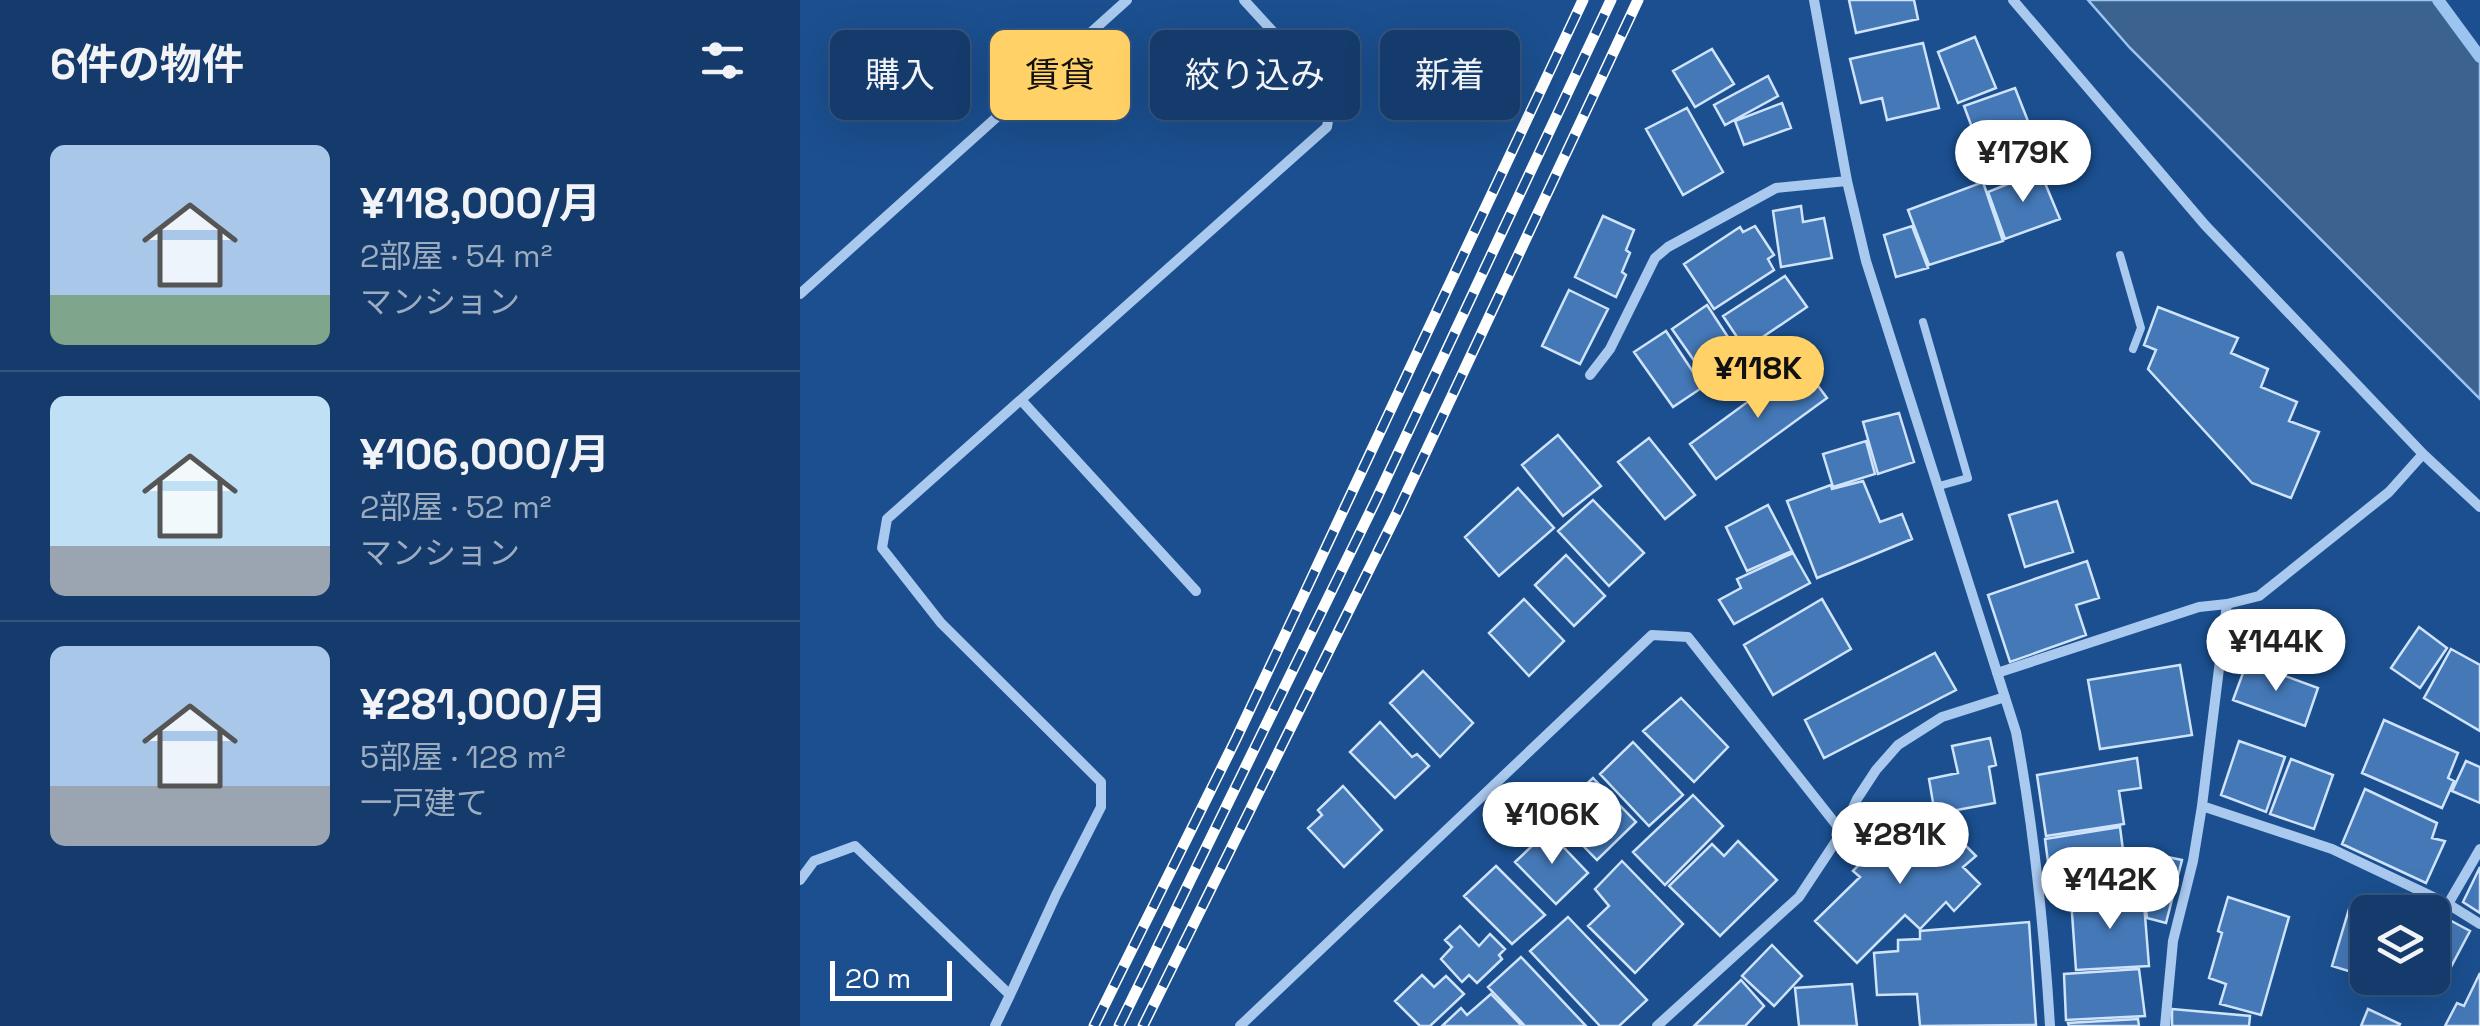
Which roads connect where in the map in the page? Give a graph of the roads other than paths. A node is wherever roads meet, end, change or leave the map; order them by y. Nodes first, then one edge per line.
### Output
1 (1127, 0) edge
2 (1244, 0) edge
3 (1814, 0) edge
4 (2013, 0) edge
5 (1847, 181) junction
6 (2120, 255) dead end
7 (800, 294) edge
8 (1923, 322) dead end
9 (2133, 349) dead end
10 (1590, 375) dead end
11 (1021, 400) junction
12 (2424, 454) junction
13 (1939, 486) junction
14 (2480, 507) edge
15 (1196, 591) dead end
16 (2227, 604) junction
17 (2223, 634) junction
18 (2334, 640) dead end
19 (1997, 673) junction
20 (2005, 697) junction
21 (2202, 806) junction
22 (1842, 832) junction
23 (2480, 849) edge
24 (800, 880) edge
25 (2429, 895) edge
26 (2450, 901) edge
27 (2450, 905) edge
28 (2480, 924) edge
29 (1010, 995) junction
30 (996, 1026) edge
31 (1240, 1026) edge
32 (1657, 1026) edge
33 (2050, 1026) edge
34 (2165, 1026) edge

1 - 7 street
2 - 11 street
3 - 5 street
4 - 12 street
5 - 10 street
5 - 13 street
6 - 9 lane
8 - 13 lane
11 - 15 street
11 - 29 street
12 - 14 street
12 - 16 street
13 - 19 street
16 - 17 street
16 - 19 street
17 - 18 lane
17 - 21 street
19 - 20 street
20 - 22 street
20 - 33 street
21 - 25 street
21 - 34 street
22 - 31 street
22 - 32 street
23 - 26 street
24 - 29 street
27 - 28 street
29 - 30 street

